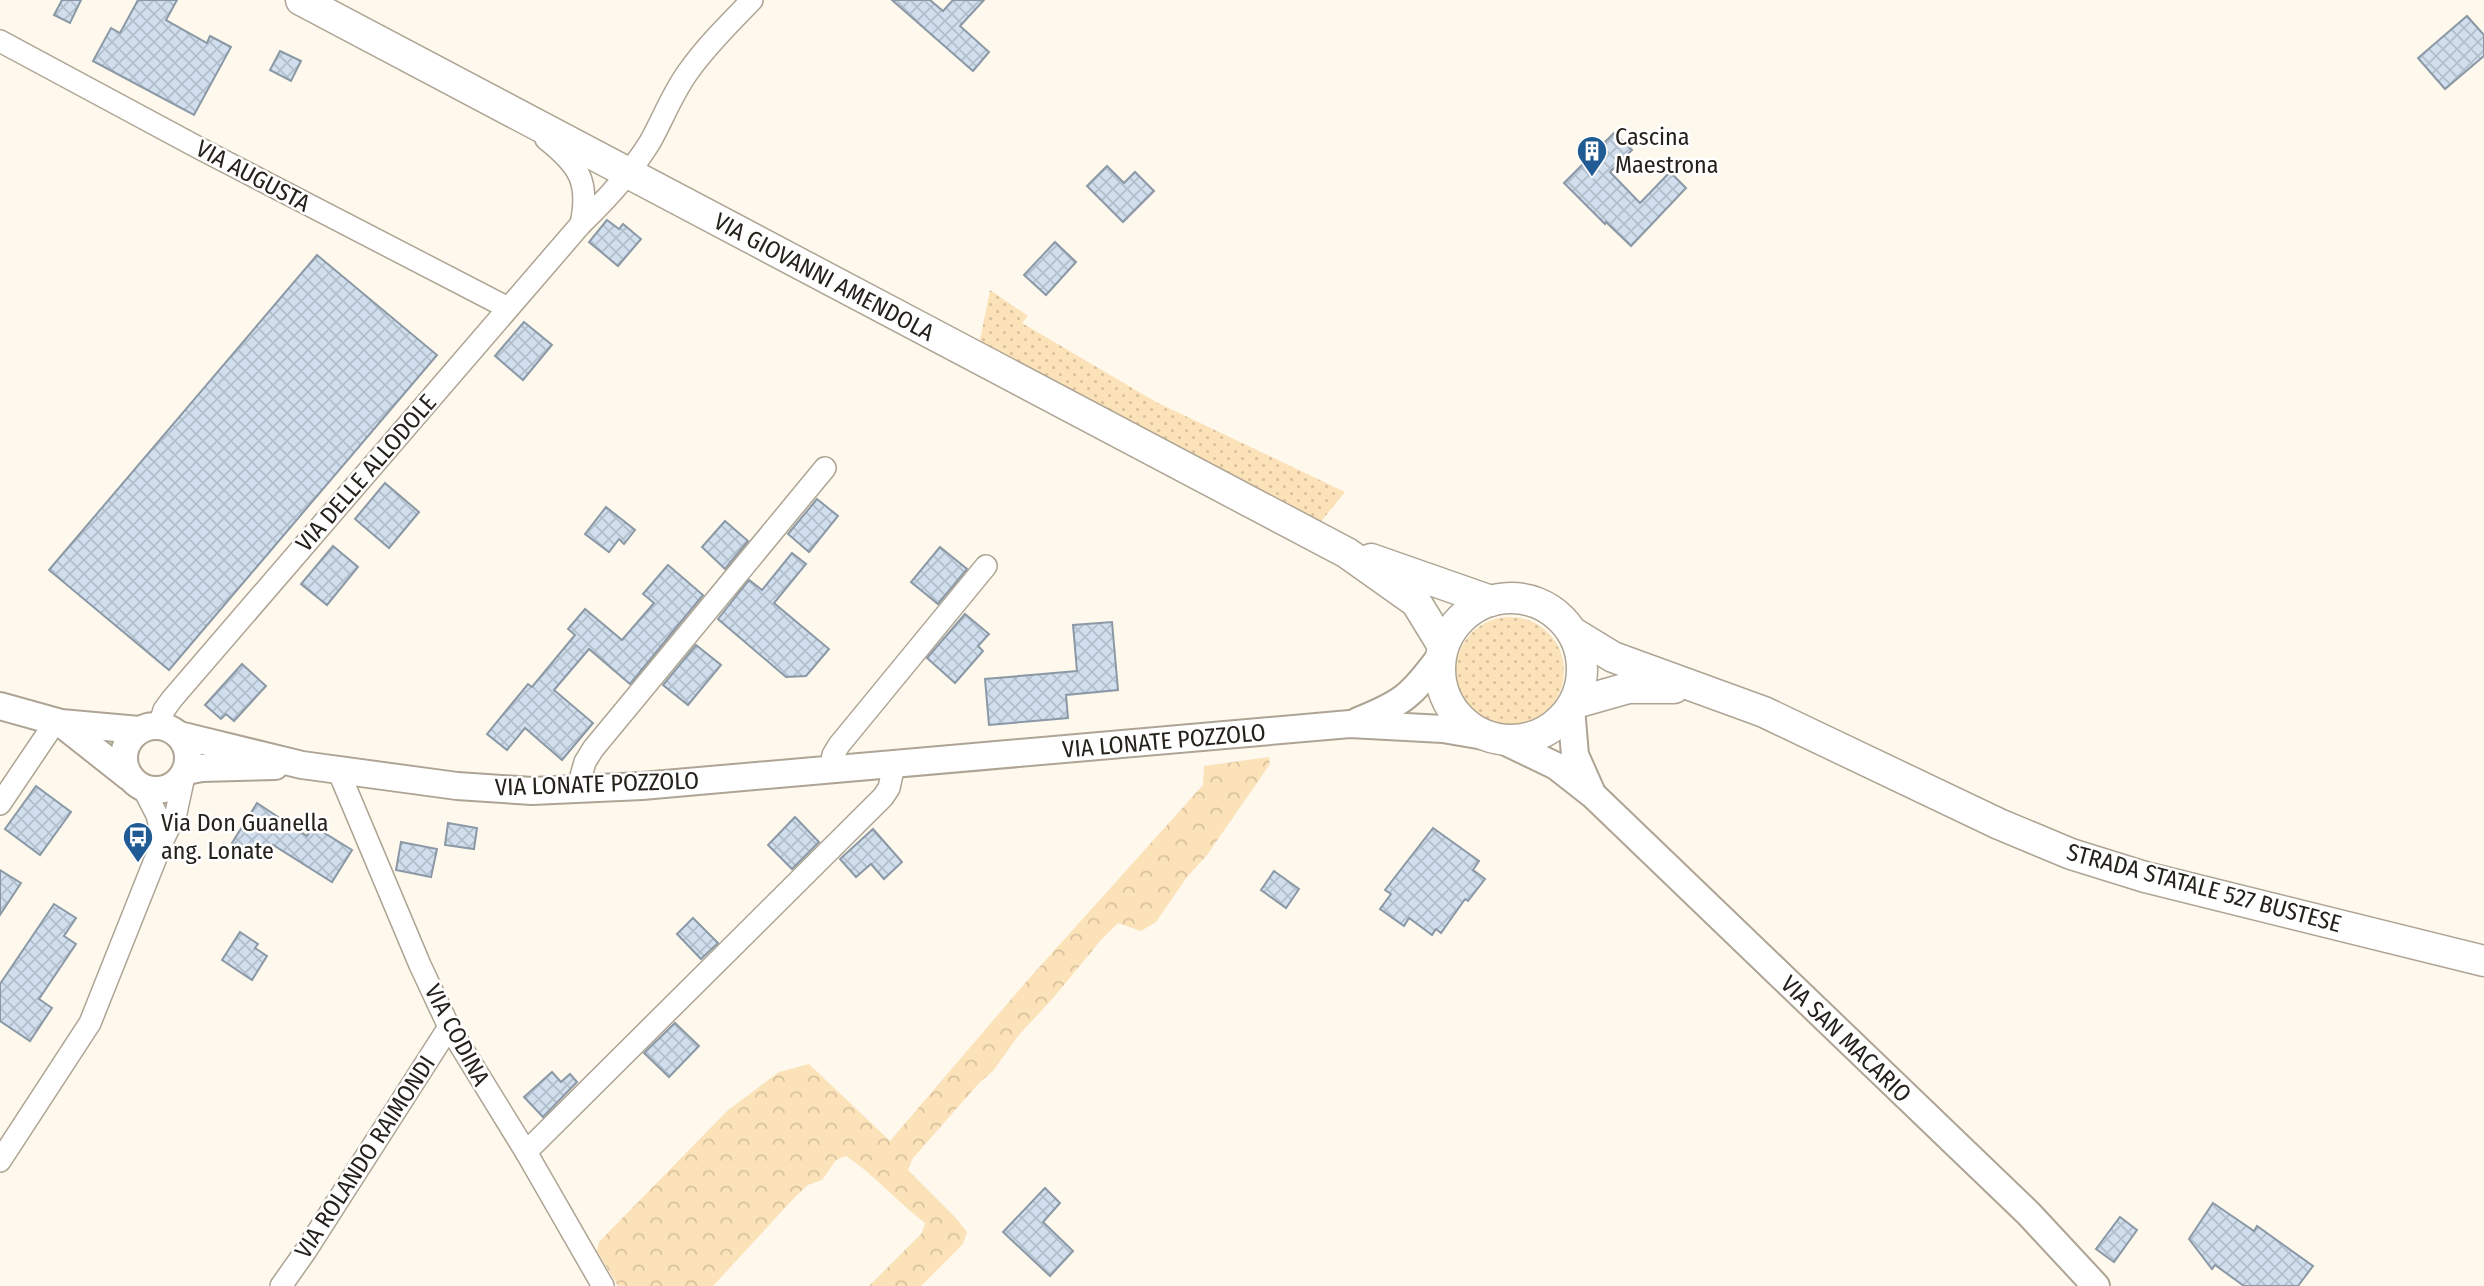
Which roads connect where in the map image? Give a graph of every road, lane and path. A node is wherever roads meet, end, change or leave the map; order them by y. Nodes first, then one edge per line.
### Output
1 (301, 0) edge
2 (752, 0) edge
3 (0, 41) edge
4 (491, 100) junction
5 (628, 172) junction
6 (581, 224) junction
7 (508, 308) junction
8 (825, 468) dead end
9 (1347, 553) junction
10 (986, 566) dead end
11 (1491, 601) junction
12 (1572, 632) junction
13 (1442, 652) junction
14 (1702, 690) junction
15 (1573, 705) junction
16 (0, 706) edge
17 (58, 722) junction
18 (1350, 724) junction
19 (159, 731) junction
20 (1494, 738) junction
21 (302, 765) junction
22 (894, 765) junction
23 (338, 770) junction
24 (830, 770) junction
25 (185, 773) junction
26 (136, 783) junction
27 (577, 790) junction
28 (1593, 795) junction
29 (0, 804) edge
30 (163, 840) junction
31 (2484, 961) edge
32 (449, 1027) junction
33 (526, 1152) junction
34 (0, 1161) edge
35 (281, 1286) edge
36 (603, 1286) edge
37 (2096, 1286) edge

1 - 4 main road, VIA GIOVANNI AMENDOLA
2 - 5 street, VIA DELLE ALLODOLE
3 - 7 street, VIA AUGUSTA
4 - 5 main road, VIA GIOVANNI AMENDOLA
4 - 6 street
5 - 6 street, VIA DELLE ALLODOLE
5 - 9 main road, VIA GIOVANNI AMENDOLA
6 - 7 street, VIA DELLE ALLODOLE
7 - 19 street, VIA DELLE ALLODOLE
8 - 27 street
9 - 11 main road
9 - 13 main road
10 - 24 street
11 - 12 main road
11 - 13 main road
12 - 14 main road, STRADA STATALE 527 BUSTESE
12 - 15 main road
13 - 18 street
13 - 20 main road
14 - 15 main road
14 - 31 main road, STRADA STATALE 527 BUSTESE
15 - 20 main road
15 - 28 street
16 - 17 street
17 - 19 street
17 - 26 street
17 - 29 street
18 - 20 street, VIA SAN MACARIO
18 - 22 street, VIA LONATE POZZOLO
19 - 21 street
19 - 25 street
19 - 26 street
20 - 28 street, VIA SAN MACARIO
21 - 23 street, VIA LONATE POZZOLO
21 - 25 street
22 - 24 street, VIA LONATE POZZOLO
22 - 33 street
23 - 27 street, VIA LONATE POZZOLO
23 - 32 street, VIA CODINA
24 - 27 street, VIA LONATE POZZOLO
25 - 26 street
25 - 30 street
26 - 30 street
28 - 37 street, VIA SAN MACARIO
30 - 34 street
32 - 33 street, VIA CODINA
32 - 35 street, VIA ROLANDO RAIMONDI
33 - 36 street, VIA CODINA

